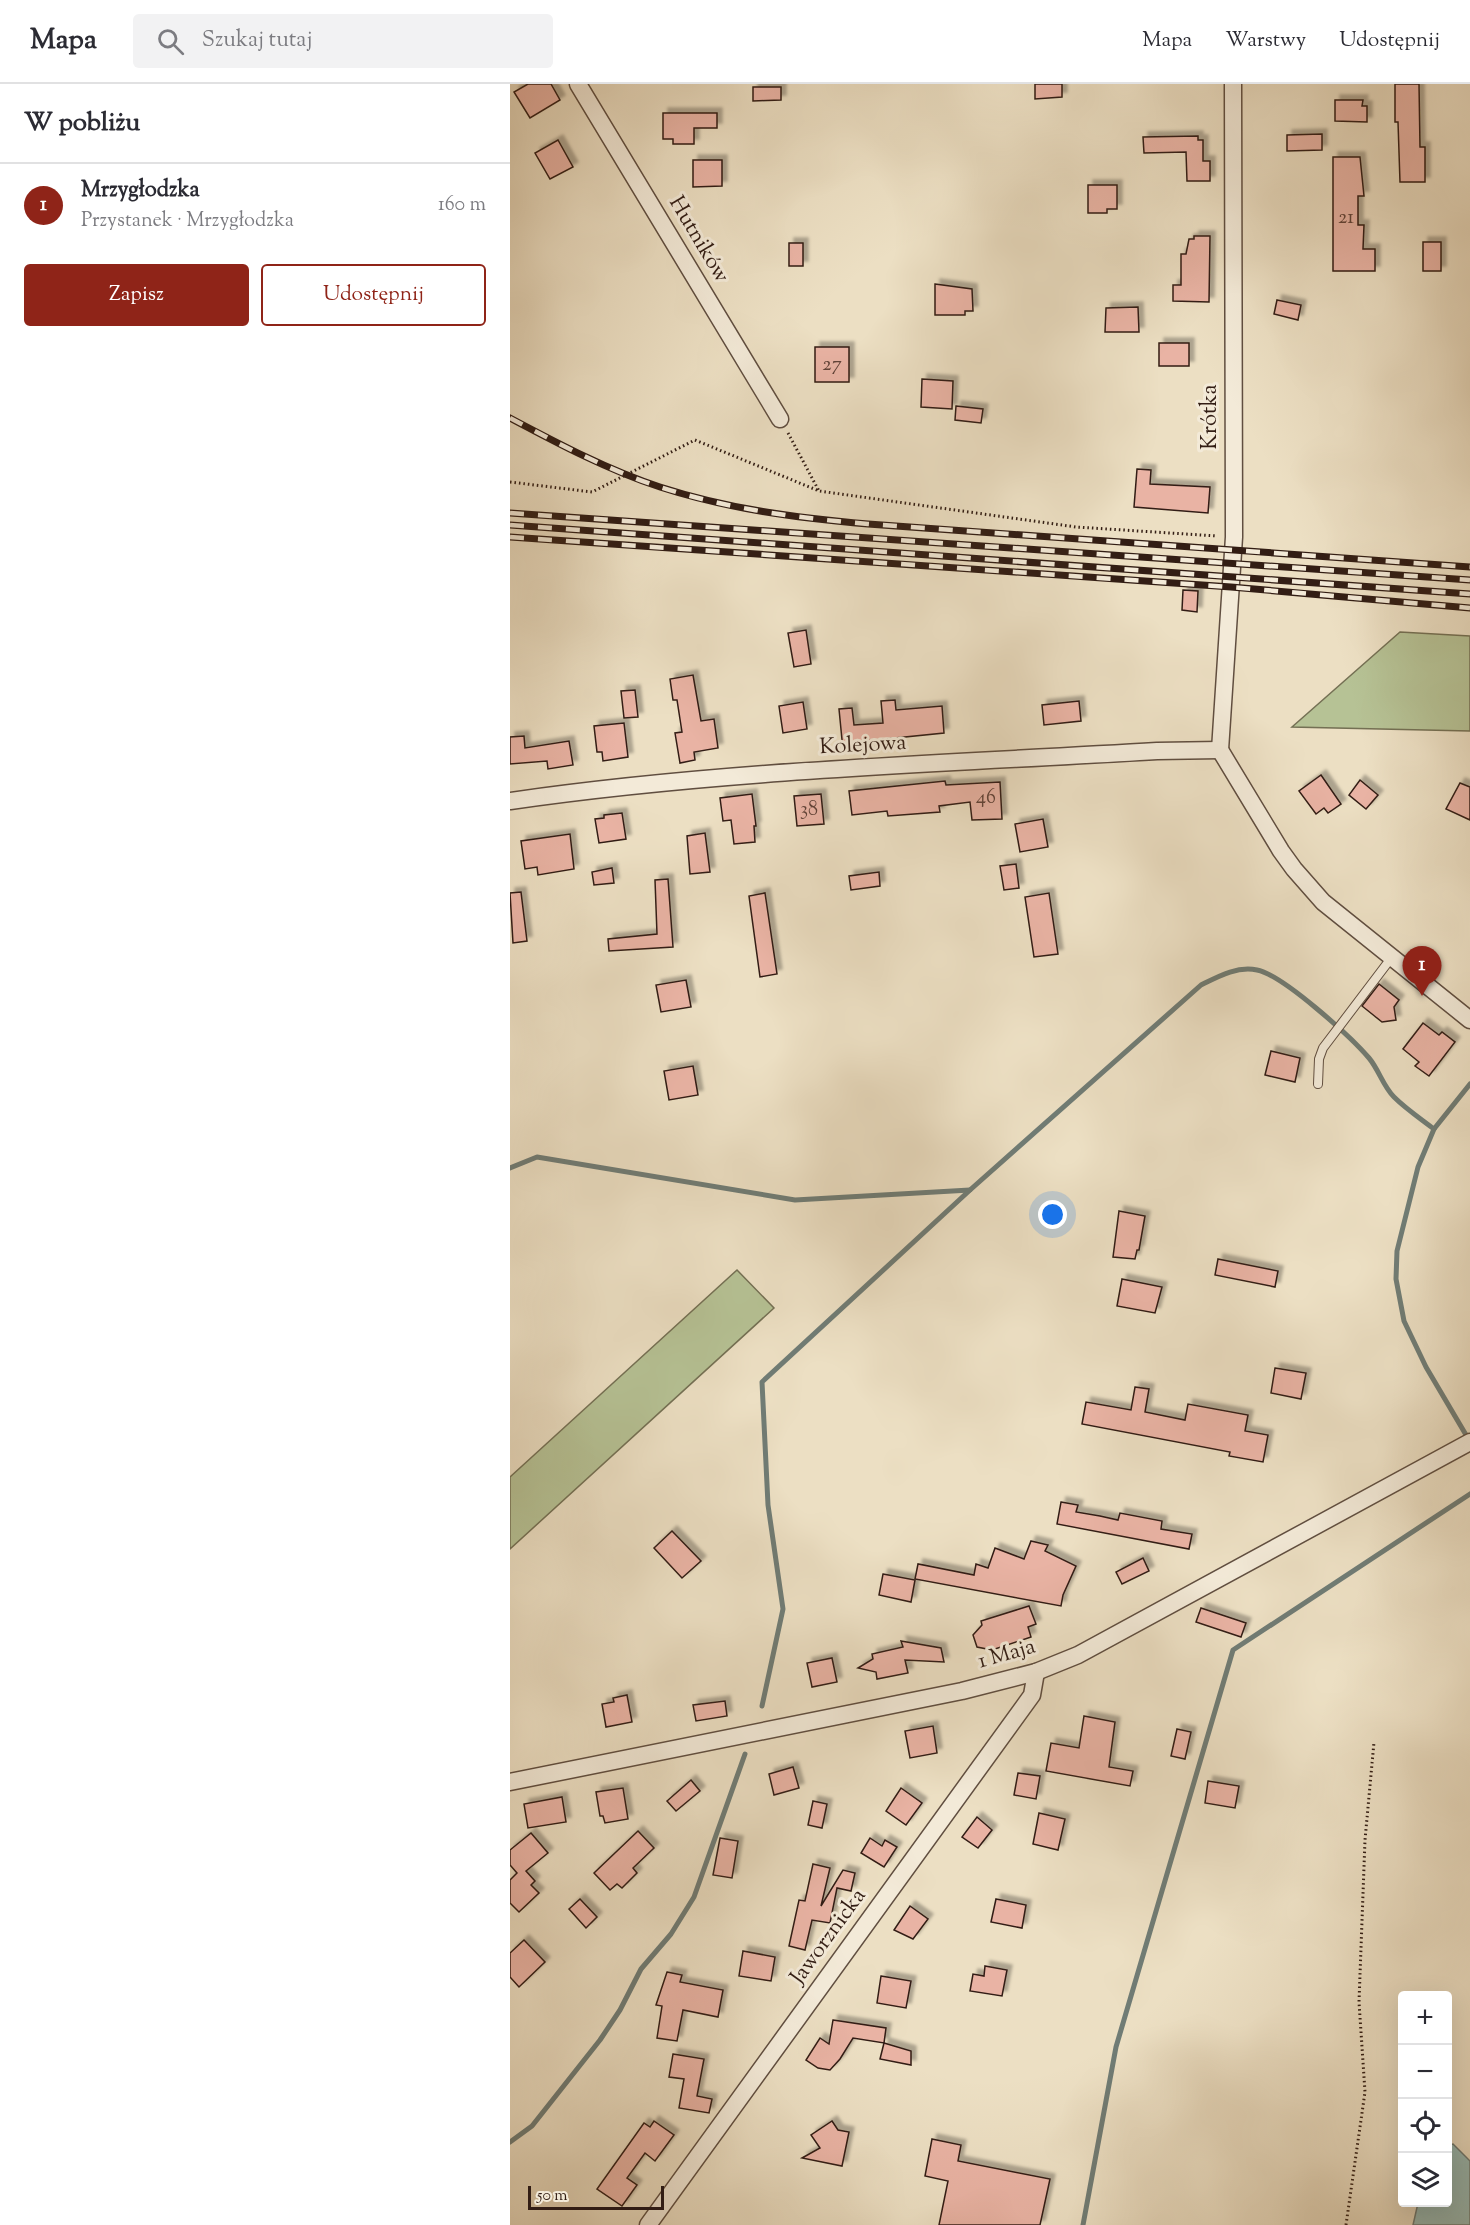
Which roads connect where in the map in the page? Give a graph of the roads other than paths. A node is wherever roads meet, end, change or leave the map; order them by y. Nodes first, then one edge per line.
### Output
1 (578, 84) edge
2 (1233, 84) edge
3 (780, 419) road end
4 (1220, 750) junction
5 (510, 801) edge
6 (1393, 957) junction
7 (1470, 1020) edge
8 (1318, 1084) dead end
9 (1470, 1442) edge
10 (1036, 1672) junction
11 (510, 1782) edge
12 (648, 2225) edge

1 - 3 street, Hutników
2 - 4 street, Krótka
4 - 5 street, Kolejowa
4 - 6 street
6 - 7 street
6 - 8 lane
9 - 10 street, 1 Maja
10 - 11 street, 1 Maja
10 - 12 street, Jaworznicka

